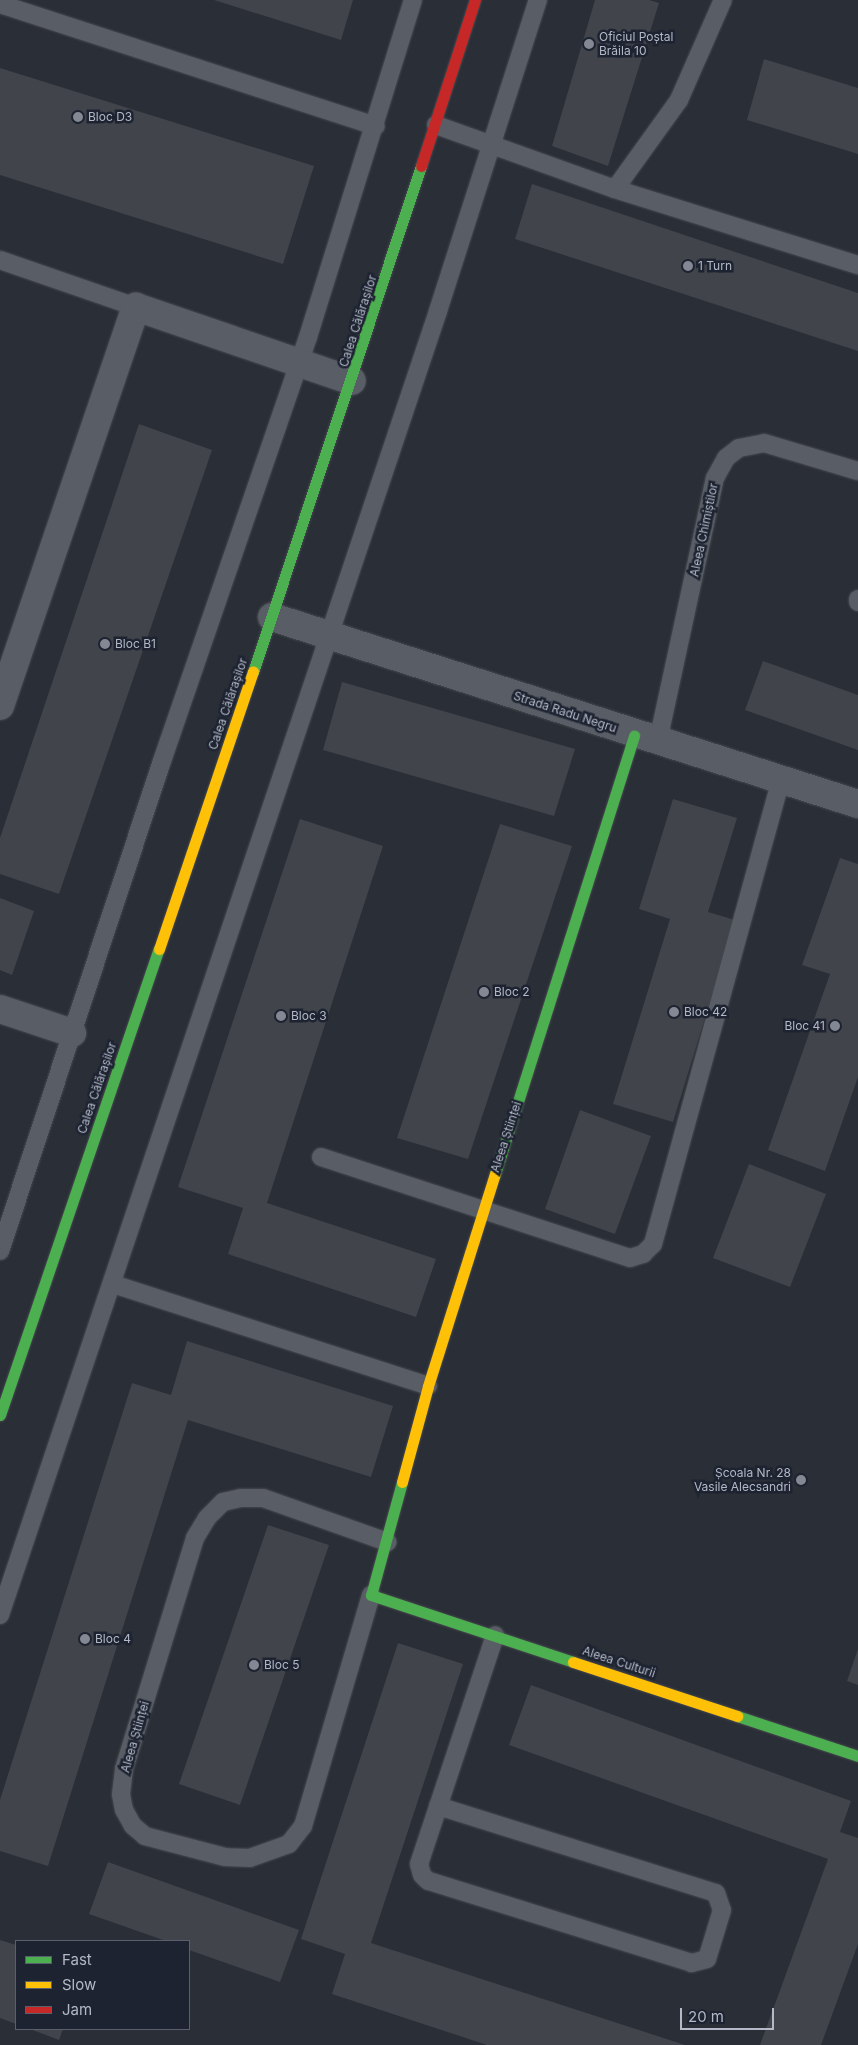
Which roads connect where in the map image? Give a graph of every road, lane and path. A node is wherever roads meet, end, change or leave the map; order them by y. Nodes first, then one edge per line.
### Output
1 (413, 0) edge
2 (474, 0) edge
3 (538, 0) edge
4 (723, 0) edge
5 (0, 4) edge
6 (436, 125) junction
7 (376, 126) junction
8 (493, 147) junction
9 (615, 189) junction
10 (0, 260) edge
11 (858, 265) edge
12 (136, 307) junction
13 (299, 365) junction
14 (352, 382) junction
15 (858, 471) edge
16 (272, 617) junction
17 (329, 636) junction
18 (0, 706) edge
19 (646, 738) junction
20 (781, 779) junction
21 (858, 804) edge
22 (0, 1009) edge
23 (72, 1033) junction
24 (321, 1157) dead end
25 (483, 1208) junction
26 (0, 1251) edge
27 (113, 1284) junction
28 (428, 1386) junction
29 (0, 1415) edge
30 (387, 1542) junction
31 (371, 1595) junction
32 (0, 1615) edge
33 (495, 1636) junction
34 (858, 1756) edge
35 (438, 1806) junction

1 - 7 lane
2 - 6 main road, Calea Călărașilor
3 - 8 lane
4 - 9 lane
5 - 7 lane
6 - 8 lane
6 - 14 main road, Calea Călărașilor
7 - 13 lane
8 - 9 lane
8 - 17 lane
9 - 11 lane
10 - 12 lane
12 - 13 street
12 - 18 street
13 - 14 street
13 - 23 lane
14 - 16 main road, Calea Călărașilor
15 - 19 lane, Aleea Chimiștilor
16 - 17 street, Strada Radu Negru
16 - 29 main road, Calea Călărașilor
17 - 19 street, Strada Radu Negru
17 - 27 lane
19 - 20 street, Strada Radu Negru
19 - 25 main road, Aleea Științei
20 - 21 street, Strada Radu Negru
20 - 25 lane
22 - 23 street
23 - 26 lane
24 - 25 lane
25 - 28 main road, Aleea Științei
27 - 28 lane
27 - 32 lane
28 - 30 main road, Aleea Științei
30 - 31 main road, Aleea Științei
30 - 31 lane, Aleea Științei
31 - 33 main road, Aleea Culturii
33 - 34 main road, Aleea Culturii
33 - 35 lane
35 - 35 lane

